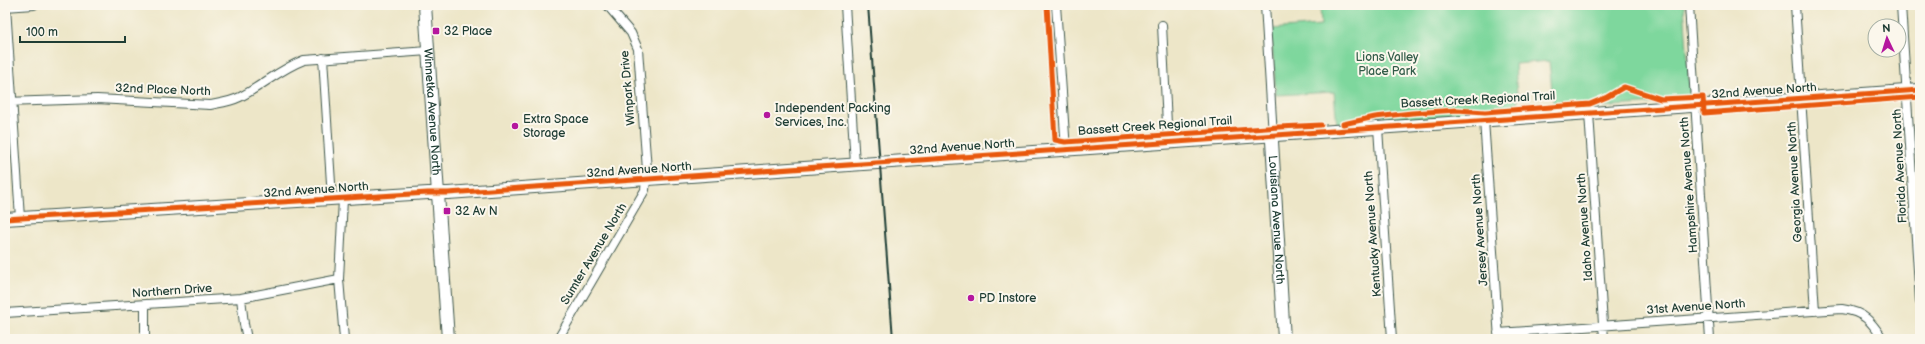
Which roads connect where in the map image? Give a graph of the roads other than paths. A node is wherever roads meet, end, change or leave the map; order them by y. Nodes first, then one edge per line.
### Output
1 (34, 5) edge
2 (426, 5) edge
3 (607, 5) edge
4 (845, 5) edge
5 (1056, 5) edge
6 (1265, 5) edge
7 (1689, 5) edge
8 (1795, 5) edge
9 (1901, 5) edge
10 (6, 7) edge
11 (1162, 25) dead end
12 (428, 51) junction
13 (323, 58) junction
14 (1914, 90) edge
15 (1802, 98) junction
16 (9, 102) edge
17 (1696, 106) junction
18 (1590, 113) junction
19 (1484, 120) junction
20 (1378, 128) junction
21 (1273, 136) junction
22 (1168, 144) junction
23 (1066, 150) junction
24 (855, 164) junction
25 (647, 179) junction
26 (438, 193) junction
27 (337, 199) junction
28 (20, 218) junction
29 (5, 219) edge
30 (1918, 242) edge
31 (339, 279) junction
32 (241, 298) junction
33 (1920, 302) edge
34 (145, 305) junction
35 (1815, 311) junction
36 (5, 313) edge
37 (1709, 318) junction
38 (1603, 326) junction
39 (1499, 336) edge
40 (145, 339) edge
41 (247, 339) edge
42 (344, 339) edge
43 (448, 339) edge
44 (558, 339) edge
45 (1284, 339) edge
46 (1392, 339) edge
47 (1604, 339) edge
48 (1710, 339) edge
49 (1883, 339) edge

1 - 10 street
2 - 12 street, Winnetka Avenue North
3 - 25 street, Winpark Drive
4 - 24 street
5 - 23 street
6 - 21 street, Louisiana Avenue North
7 - 17 street, Hampshire Avenue North
8 - 15 street, Georgia Avenue North
9 - 14 street, Florida Avenue North
10 - 16 street
11 - 22 street
12 - 13 street, 32nd Place North
12 - 26 street, Winnetka Avenue North
13 - 16 street, 32nd Place North
13 - 27 street
14 - 15 street, 32nd Avenue North
14 - 30 street, Florida Avenue North
15 - 17 street, 32nd Avenue North
15 - 35 street, Georgia Avenue North
16 - 28 street
17 - 18 street, 32nd Avenue North
17 - 37 street, Hampshire Avenue North
18 - 19 street, 32nd Avenue North
18 - 38 street, Idaho Avenue North
19 - 20 street, 32nd Avenue North
19 - 39 street, Jersey Avenue North
20 - 21 street, 32nd Avenue North
20 - 46 street, Kentucky Avenue North
21 - 22 street, 32nd Avenue North
21 - 45 street, Louisiana Avenue North
22 - 23 street, 32nd Avenue North
23 - 24 street, 32nd Avenue North
24 - 25 street, 32nd Avenue North
25 - 26 street, 32nd Avenue North
25 - 44 street, Sumter Avenue North
26 - 27 street, 32nd Avenue North
26 - 43 street, Winnetka Avenue North
27 - 28 street, 32nd Avenue North
27 - 31 street
28 - 29 street, 32nd Avenue North
30 - 33 street, Florida Avenue North
31 - 32 street, Northern Drive
31 - 42 street
32 - 34 street, Northern Drive
32 - 41 street
34 - 36 street, Northern Drive
34 - 40 street
35 - 37 street, 31st Avenue North
35 - 49 street, 31st Avenue North
37 - 38 street, 31st Avenue North
37 - 48 street, Hampshire Avenue North
38 - 39 street, 31st Avenue North
38 - 47 street, Idaho Avenue North

